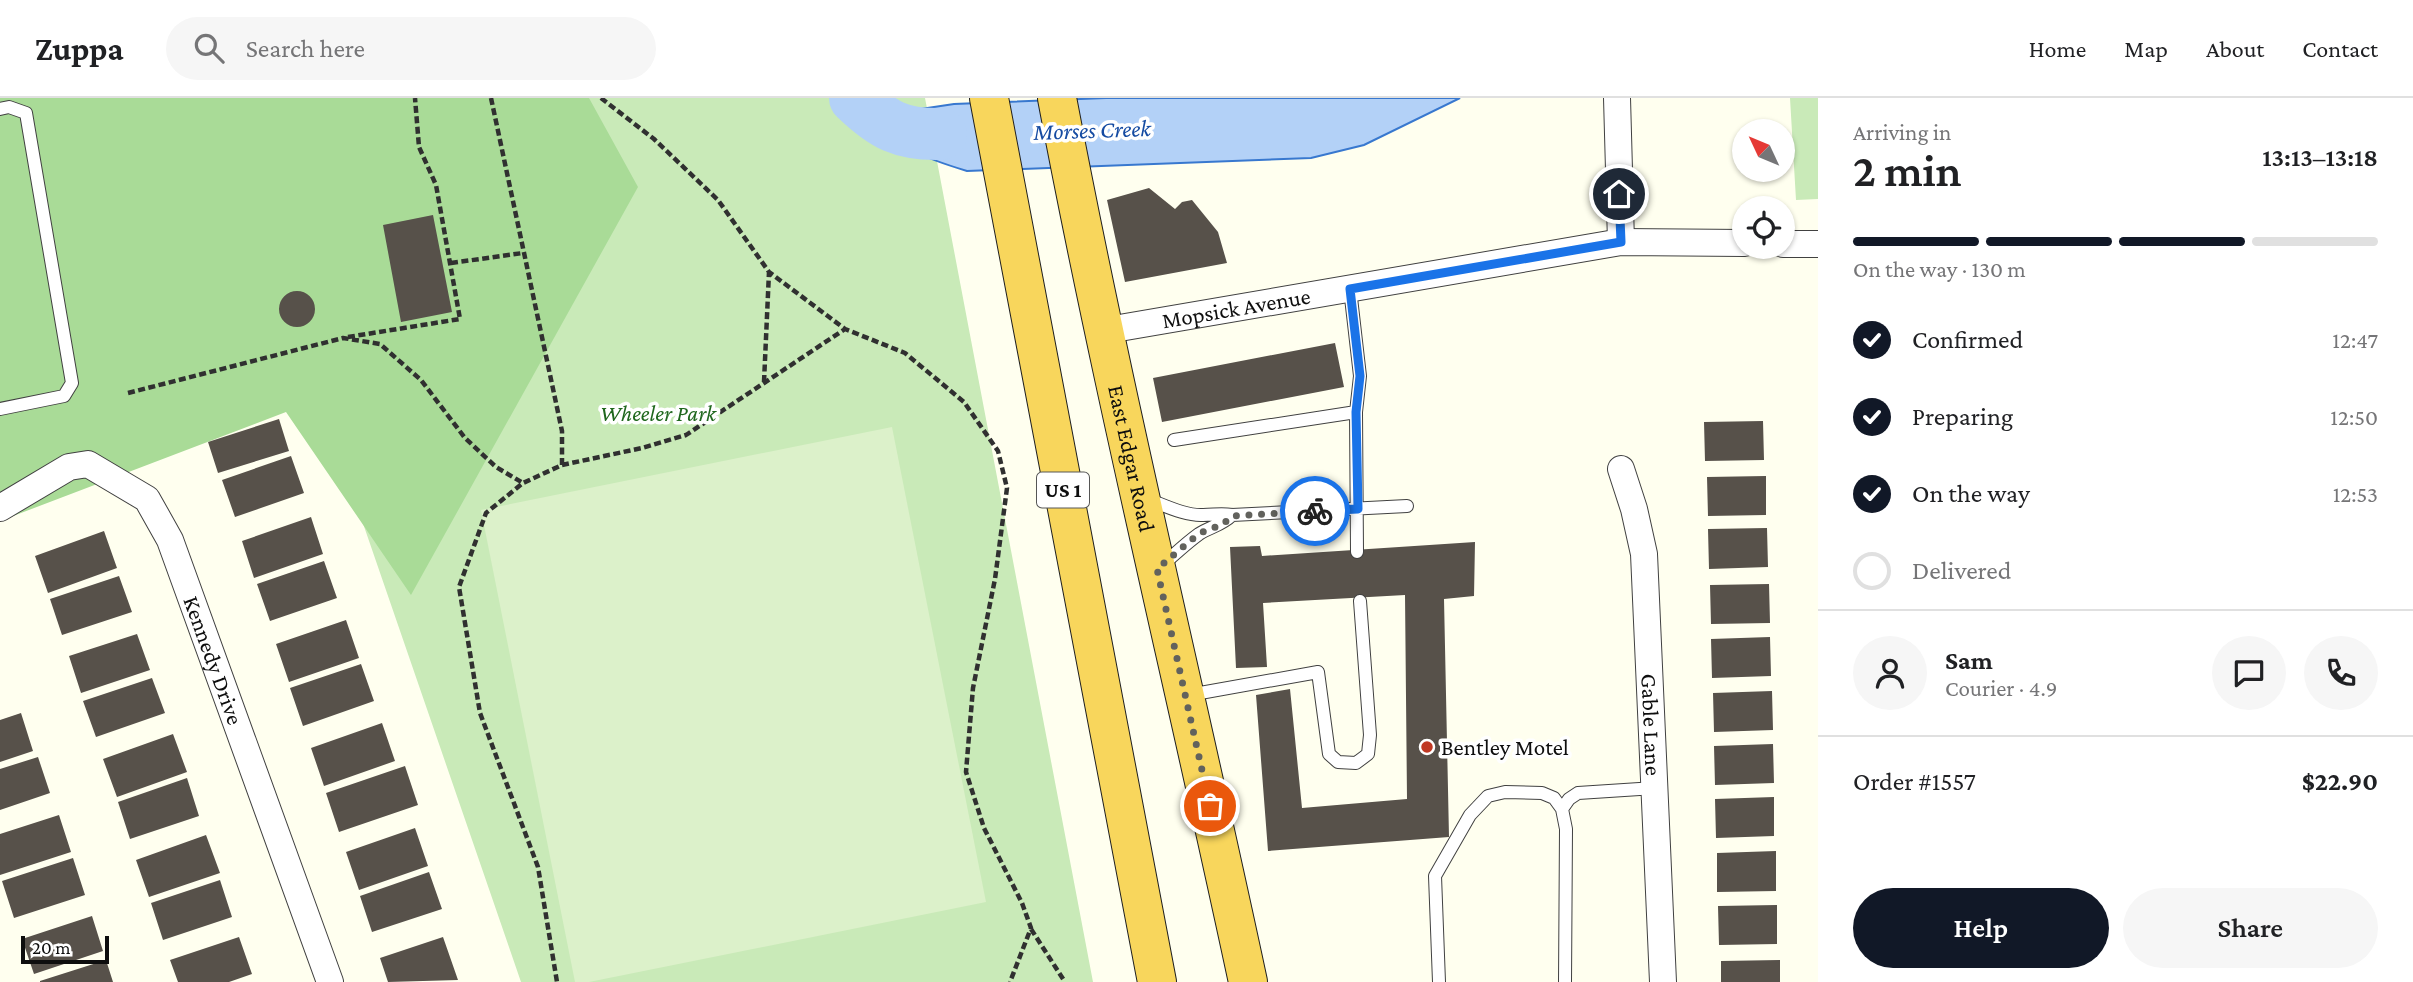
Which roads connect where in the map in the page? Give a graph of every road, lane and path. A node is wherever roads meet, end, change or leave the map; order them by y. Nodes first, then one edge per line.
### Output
1 (415, 98) edge
2 (491, 98) edge
3 (601, 98) edge
4 (989, 98) edge
5 (1057, 98) edge
6 (1616, 98) edge
7 (0, 109) edge
8 (1621, 242) junction
9 (1732, 243) edge
10 (1795, 244) edge
11 (1818, 244) edge
12 (523, 253) junction
13 (451, 263) junction
14 (769, 272) junction
15 (1350, 289) junction
16 (845, 328) junction
17 (1102, 331) junction
18 (344, 338) junction
19 (764, 383) junction
20 (128, 393) dead end
21 (1, 405) edge
22 (1356, 412) junction
23 (1174, 440) dead end
24 (562, 465) junction
25 (1621, 469) dead end
26 (523, 483) junction
27 (1141, 497) junction
28 (1407, 506) dead end
29 (0, 508) edge
30 (1358, 509) junction
31 (1232, 516) junction
32 (1357, 552) dead end
33 (1157, 569) junction
34 (1360, 601) dead end
35 (1186, 696) junction
36 (1655, 788) junction
37 (1562, 808) junction
38 (1141, 898) junction
39 (1031, 928) junction
40 (330, 982) edge
41 (556, 982) edge
42 (1010, 982) edge
43 (1065, 982) edge
44 (1130, 982) edge
45 (1157, 982) edge
46 (1248, 982) edge
47 (1438, 982) edge
48 (1565, 982) edge
49 (1663, 982) edge

1 - 13 path
2 - 12 path
3 - 14 path
4 - 38 highway, US 1
5 - 17 highway, East Edgar Road
6 - 8 street
7 - 21 lane
8 - 9 street, Mopsick Avenue
8 - 15 street, Mopsick Avenue
10 - 11 street
12 - 13 path
12 - 24 path
13 - 18 path
14 - 16 path
14 - 19 path
15 - 17 street, Mopsick Avenue
15 - 22 lane
16 - 19 path
16 - 39 path
17 - 27 highway, East Edgar Road
18 - 20 path
18 - 26 path
19 - 24 path
22 - 23 lane
22 - 30 lane
24 - 26 path
25 - 36 street, Gable Lane
26 - 41 path
27 - 31 lane
27 - 33 highway, East Edgar Road
28 - 30 lane
29 - 40 street, Kennedy Drive
30 - 31 lane
30 - 32 lane
31 - 33 lane
33 - 35 highway, East Edgar Road
34 - 35 lane
35 - 46 highway, East Edgar Road
36 - 37 lane
36 - 49 street, Gable Lane
37 - 47 lane
37 - 48 lane
38 - 44 highway
38 - 45 highway, US 1
39 - 42 path
39 - 43 path

